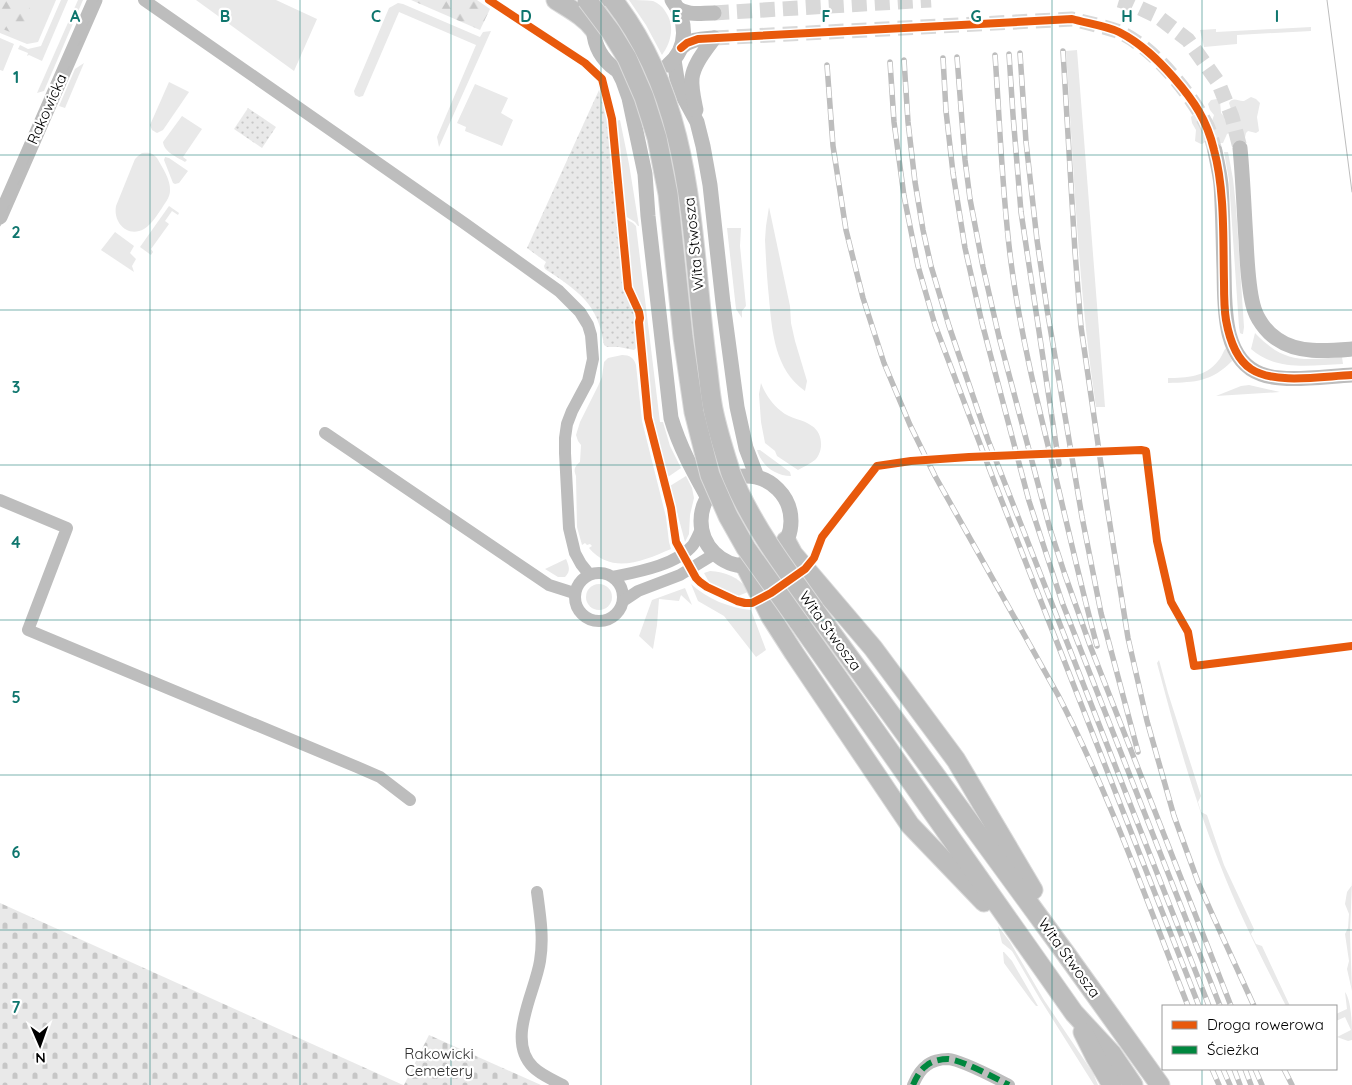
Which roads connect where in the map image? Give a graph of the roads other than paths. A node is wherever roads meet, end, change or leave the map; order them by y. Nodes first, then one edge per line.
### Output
1 (95, 0) edge
2 (144, 0) edge
3 (556, 0) edge
4 (587, 0) edge
5 (605, 0) edge
6 (613, 0) edge
7 (674, 4) edge
8 (714, 12) tunnel mouth
9 (594, 29) junction
10 (678, 54) junction
11 (618, 71) junction
12 (697, 122) junction
13 (1240, 148) tunnel mouth
14 (1215, 151) tunnel mouth
15 (0, 217) edge
16 (1352, 348) edge
17 (1352, 375) edge
18 (325, 433) dead end
19 (758, 477) junction
20 (708, 498) junction
21 (0, 500) edge
22 (702, 527) junction
23 (786, 541) junction
24 (716, 553) junction
25 (745, 566) junction
26 (589, 574) junction
27 (613, 577) junction
28 (574, 593) junction
29 (623, 601) junction
30 (410, 800) dead end
31 (537, 892) dead end
32 (1019, 936) junction
33 (1066, 954) junction
34 (1074, 1013) junction
35 (1108, 1081) edge
36 (563, 1085) edge
37 (913, 1085) edge
38 (1009, 1085) edge
39 (1133, 1085) edge
40 (1160, 1085) edge

1 - 15 street, Rakowicka
2 - 26 street
3 - 9 main road
4 - 32 main road, Wita Stwosza, bridge
5 - 9 street
6 - 33 main road, Wita Stwosza, bridge
7 - 8 street
7 - 10 street, Wita Stwosza
9 - 11 street
10 - 11 street
10 - 12 street, Wita Stwosza
10 - 12 street
11 - 20 street
12 - 19 street, Wita Stwosza
13 - 16 street
14 - 17 street
18 - 28 street
19 - 20 street
19 - 23 street
20 - 22 street
21 - 30 street
22 - 24 street
22 - 27 street
23 - 25 street
23 - 33 main road
24 - 25 street
24 - 29 street
25 - 32 main road
26 - 27 street
26 - 28 street
27 - 29 street
28 - 29 street
31 - 36 street
32 - 34 main road, Wita Stwosza
33 - 40 main road, Wita Stwosza
34 - 35 main road
34 - 39 main road, Wita Stwosza
37 - 38 street

